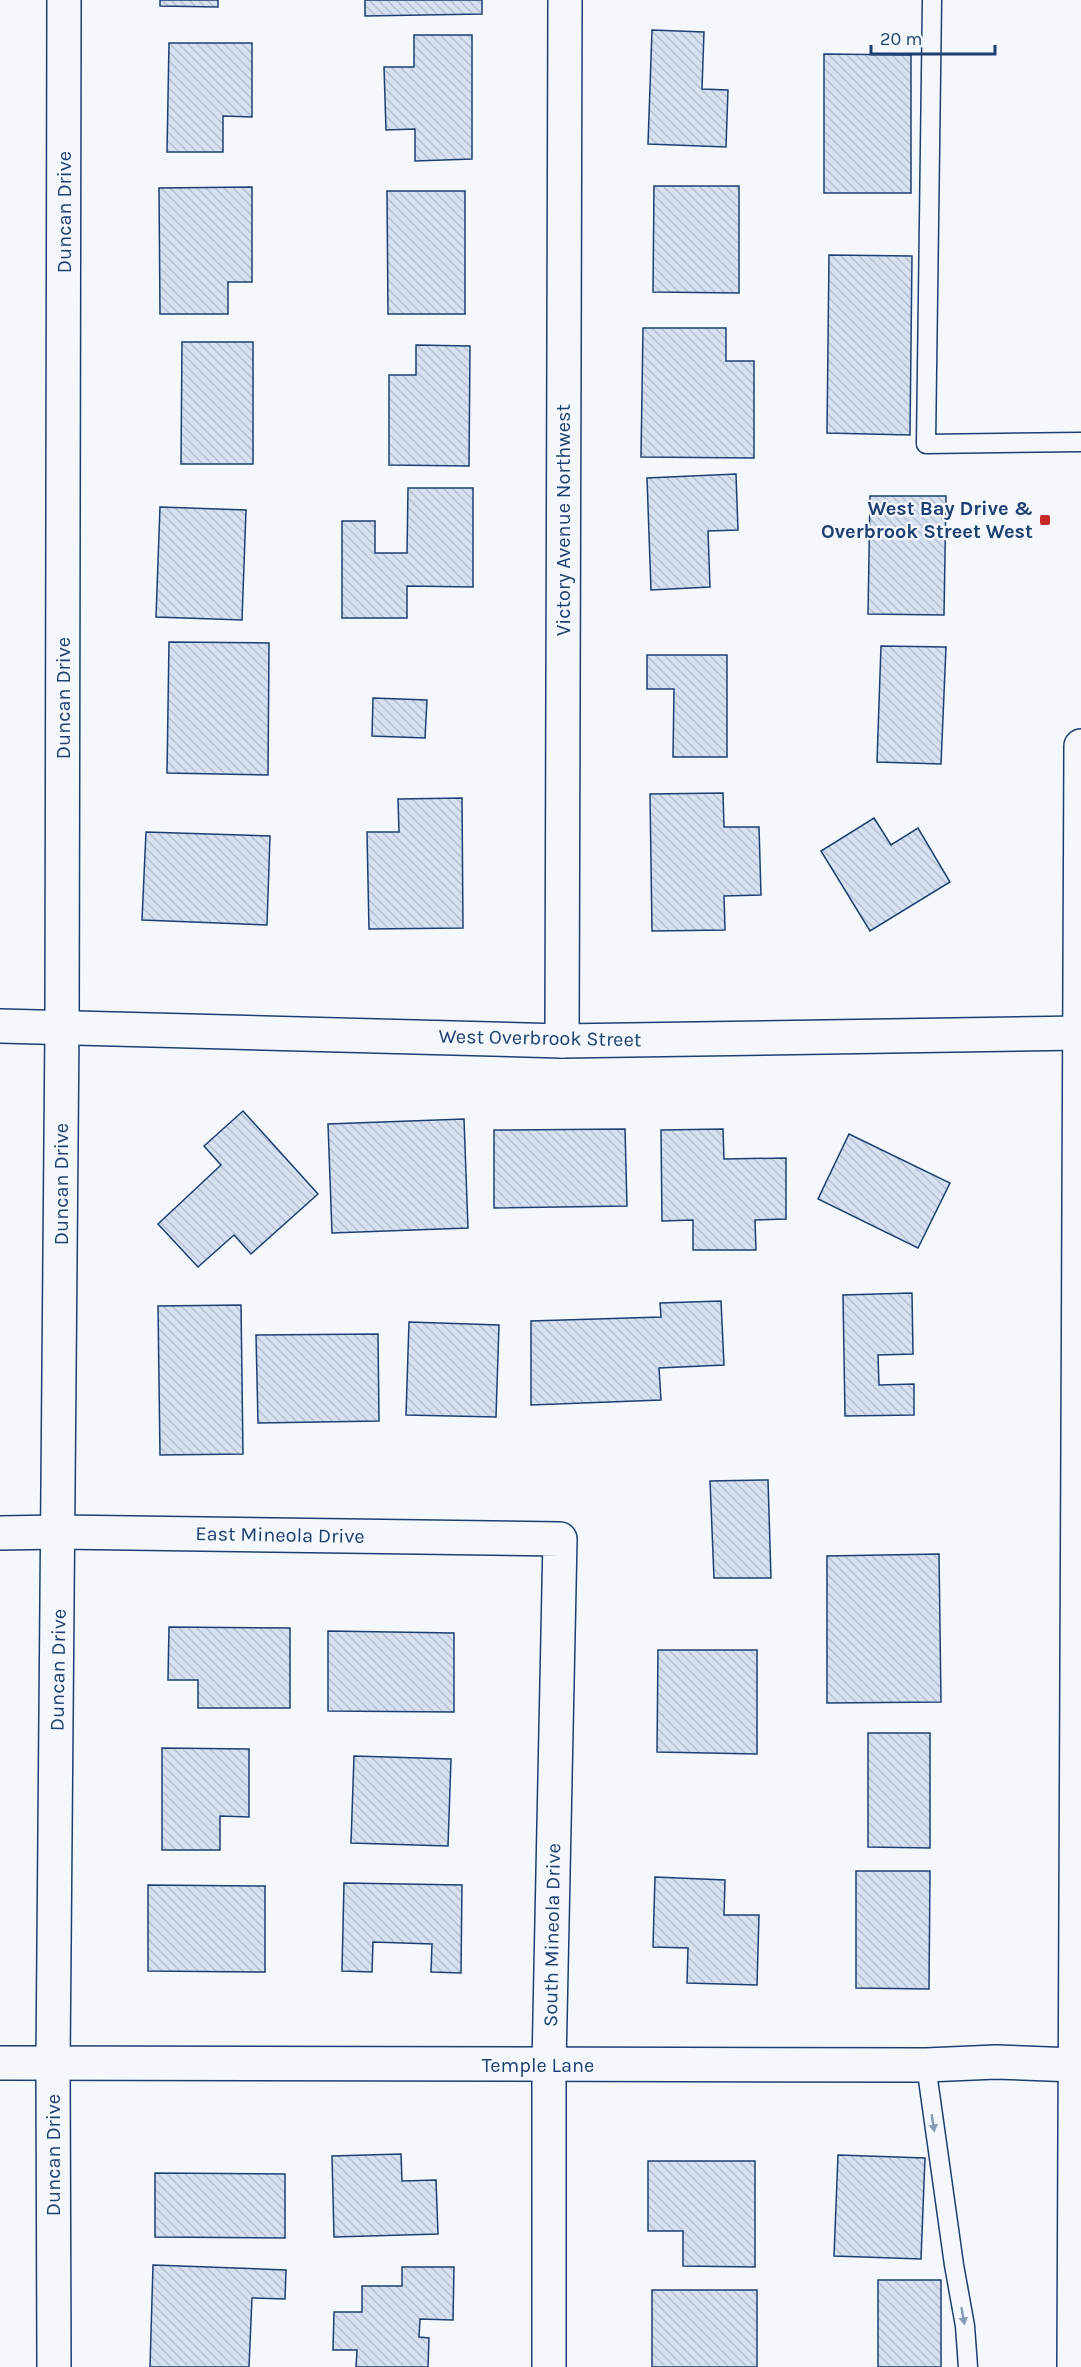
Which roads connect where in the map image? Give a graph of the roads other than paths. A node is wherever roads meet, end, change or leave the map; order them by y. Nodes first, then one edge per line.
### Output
1 (64, 0) edge
2 (565, 0) edge
3 (932, 0) edge
4 (1081, 442) edge
5 (1081, 746) edge
6 (0, 1026) edge
7 (1080, 1026) edge
8 (62, 1027) junction
9 (562, 1041) junction
10 (1080, 1271) edge
11 (59, 1532) junction
12 (0, 1533) edge
13 (560, 1539) joint
14 (1079, 1626) edge
15 (1079, 1711) edge
16 (53, 2062) junction
17 (0, 2063) edge
18 (549, 2065) junction
19 (926, 2065) junction
20 (1075, 2065) junction
21 (1078, 2147) edge
22 (54, 2367) edge
23 (549, 2367) edge
24 (968, 2367) edge
25 (1074, 2367) edge

1 - 8 street, Duncan Drive
2 - 9 street, Victory Avenue Northwest
3 - 4 lane
5 - 7 street
6 - 8 street, West Overbrook Street
7 - 9 street, West Overbrook Street
7 - 10 street
8 - 9 street, West Overbrook Street
8 - 11 street, Duncan Drive
10 - 14 street
11 - 12 street, East Mineola Drive
11 - 13 street, East Mineola Drive
11 - 16 street, Duncan Drive
13 - 18 street, South Mineola Drive
14 - 15 street
15 - 20 street
16 - 17 street, Temple Lane
16 - 18 street, Temple Lane
16 - 22 street, Duncan Drive
18 - 19 street, Temple Lane
18 - 23 street, South Mineola Drive
19 - 20 street, Temple Lane
19 -> 24 lane
20 - 21 street
21 - 25 street

